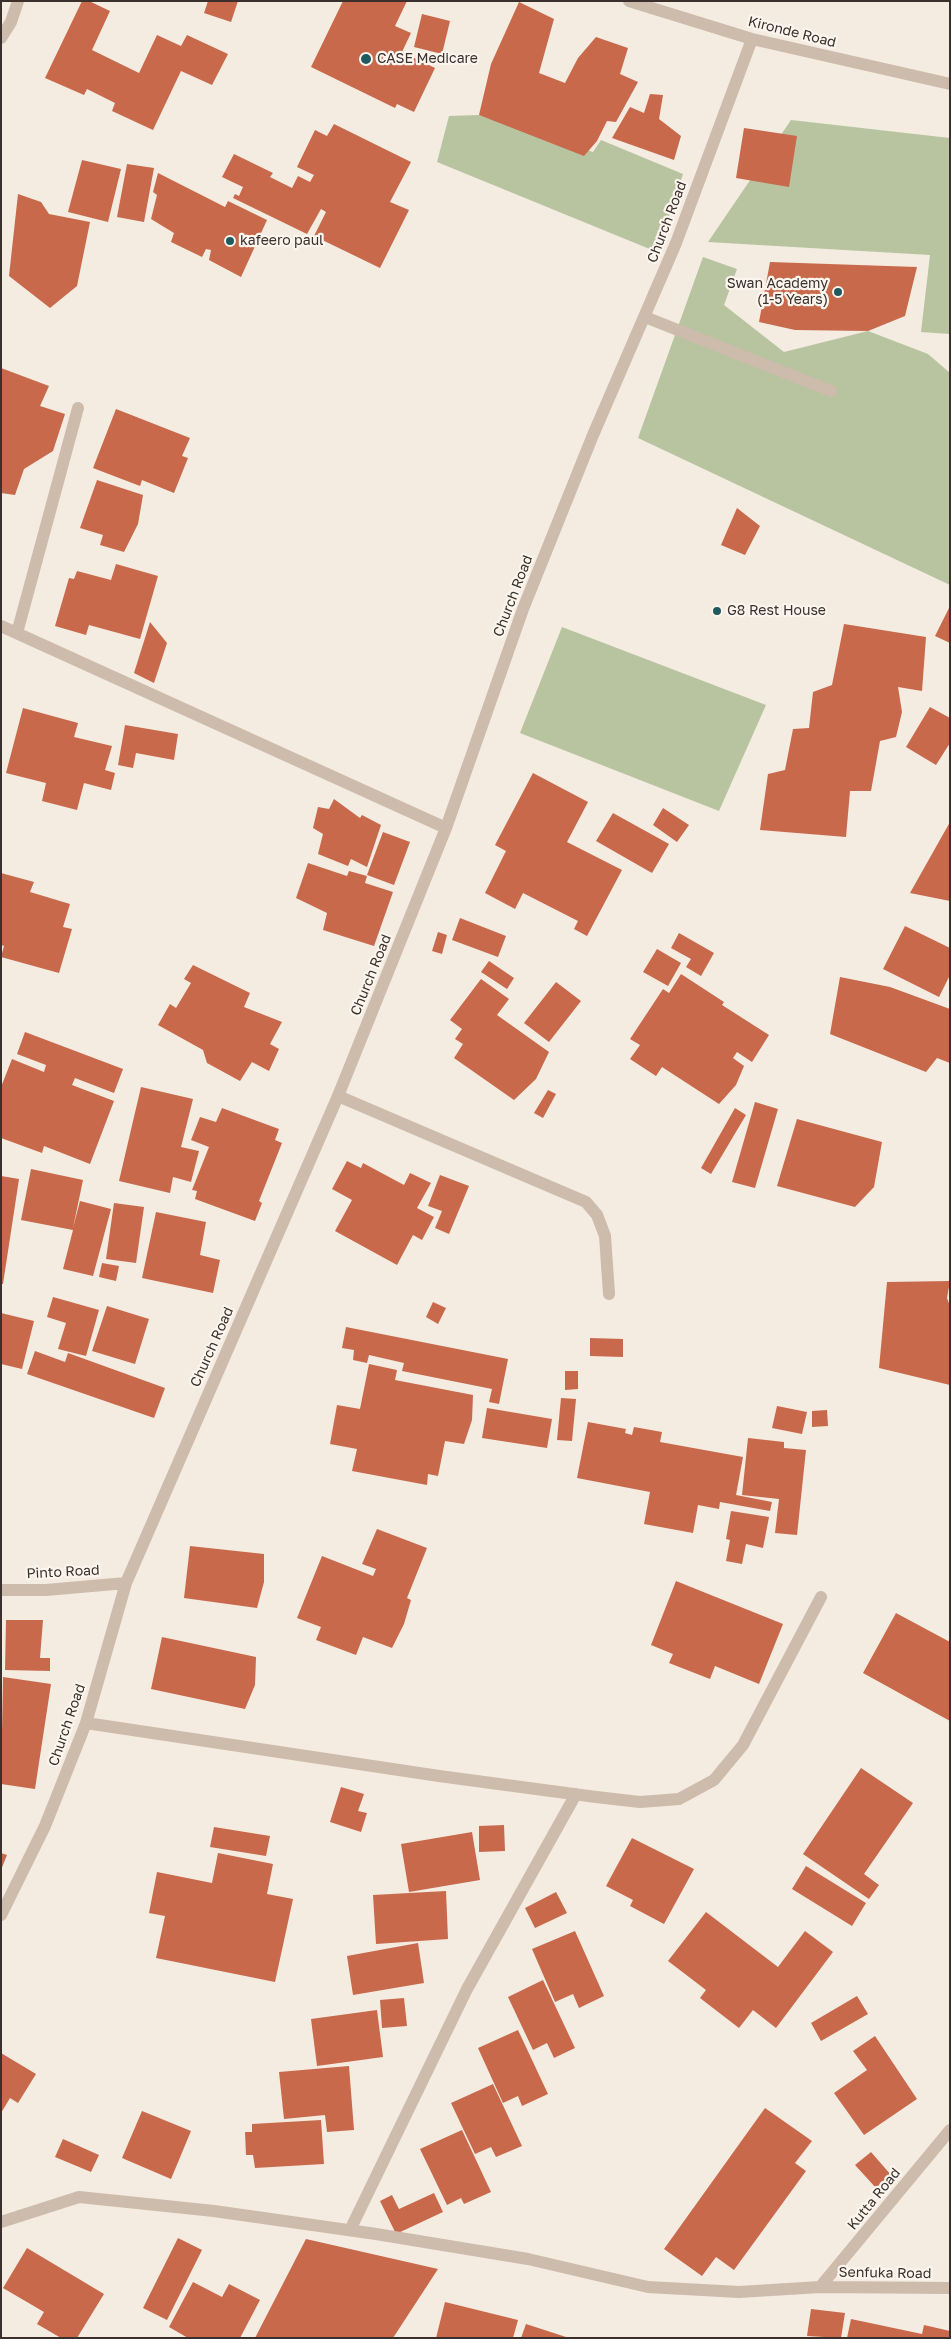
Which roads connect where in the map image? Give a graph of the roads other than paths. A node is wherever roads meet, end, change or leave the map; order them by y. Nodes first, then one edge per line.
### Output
1 (18, 1) edge
2 (630, 1) edge
3 (1, 38) edge
4 (752, 39) junction
5 (950, 84) edge
6 (644, 317) junction
7 (831, 391) dead end
8 (78, 408) dead end
9 (1, 626) edge
10 (17, 633) junction
11 (446, 828) junction
12 (338, 1096) junction
13 (609, 1294) dead end
14 (126, 1583) junction
15 (1, 1590) edge
16 (822, 1597) dead end
17 (86, 1723) junction
18 (576, 1794) junction
19 (1, 1915) edge
20 (950, 2130) edge
21 (1, 2222) edge
22 (350, 2230) junction
23 (820, 2287) junction
24 (950, 2288) edge

1 - 3 street
2 - 4 street, Kironde Road
4 - 5 street, Kironde Road
4 - 6 street, Church Road
6 - 7 street
6 - 11 street, Church Road
8 - 10 street
9 - 10 street
10 - 11 street
11 - 12 street, Church Road
12 - 13 street
12 - 14 street, Church Road
14 - 15 street, Pinto Road
14 - 17 street, Church Road
16 - 18 street
17 - 18 street
17 - 19 street, Church Road
18 - 22 street
20 - 23 street, Kutta Road
21 - 22 street, Senfuka Road
22 - 23 street, Senfuka Road
23 - 24 street, Senfuka Road

